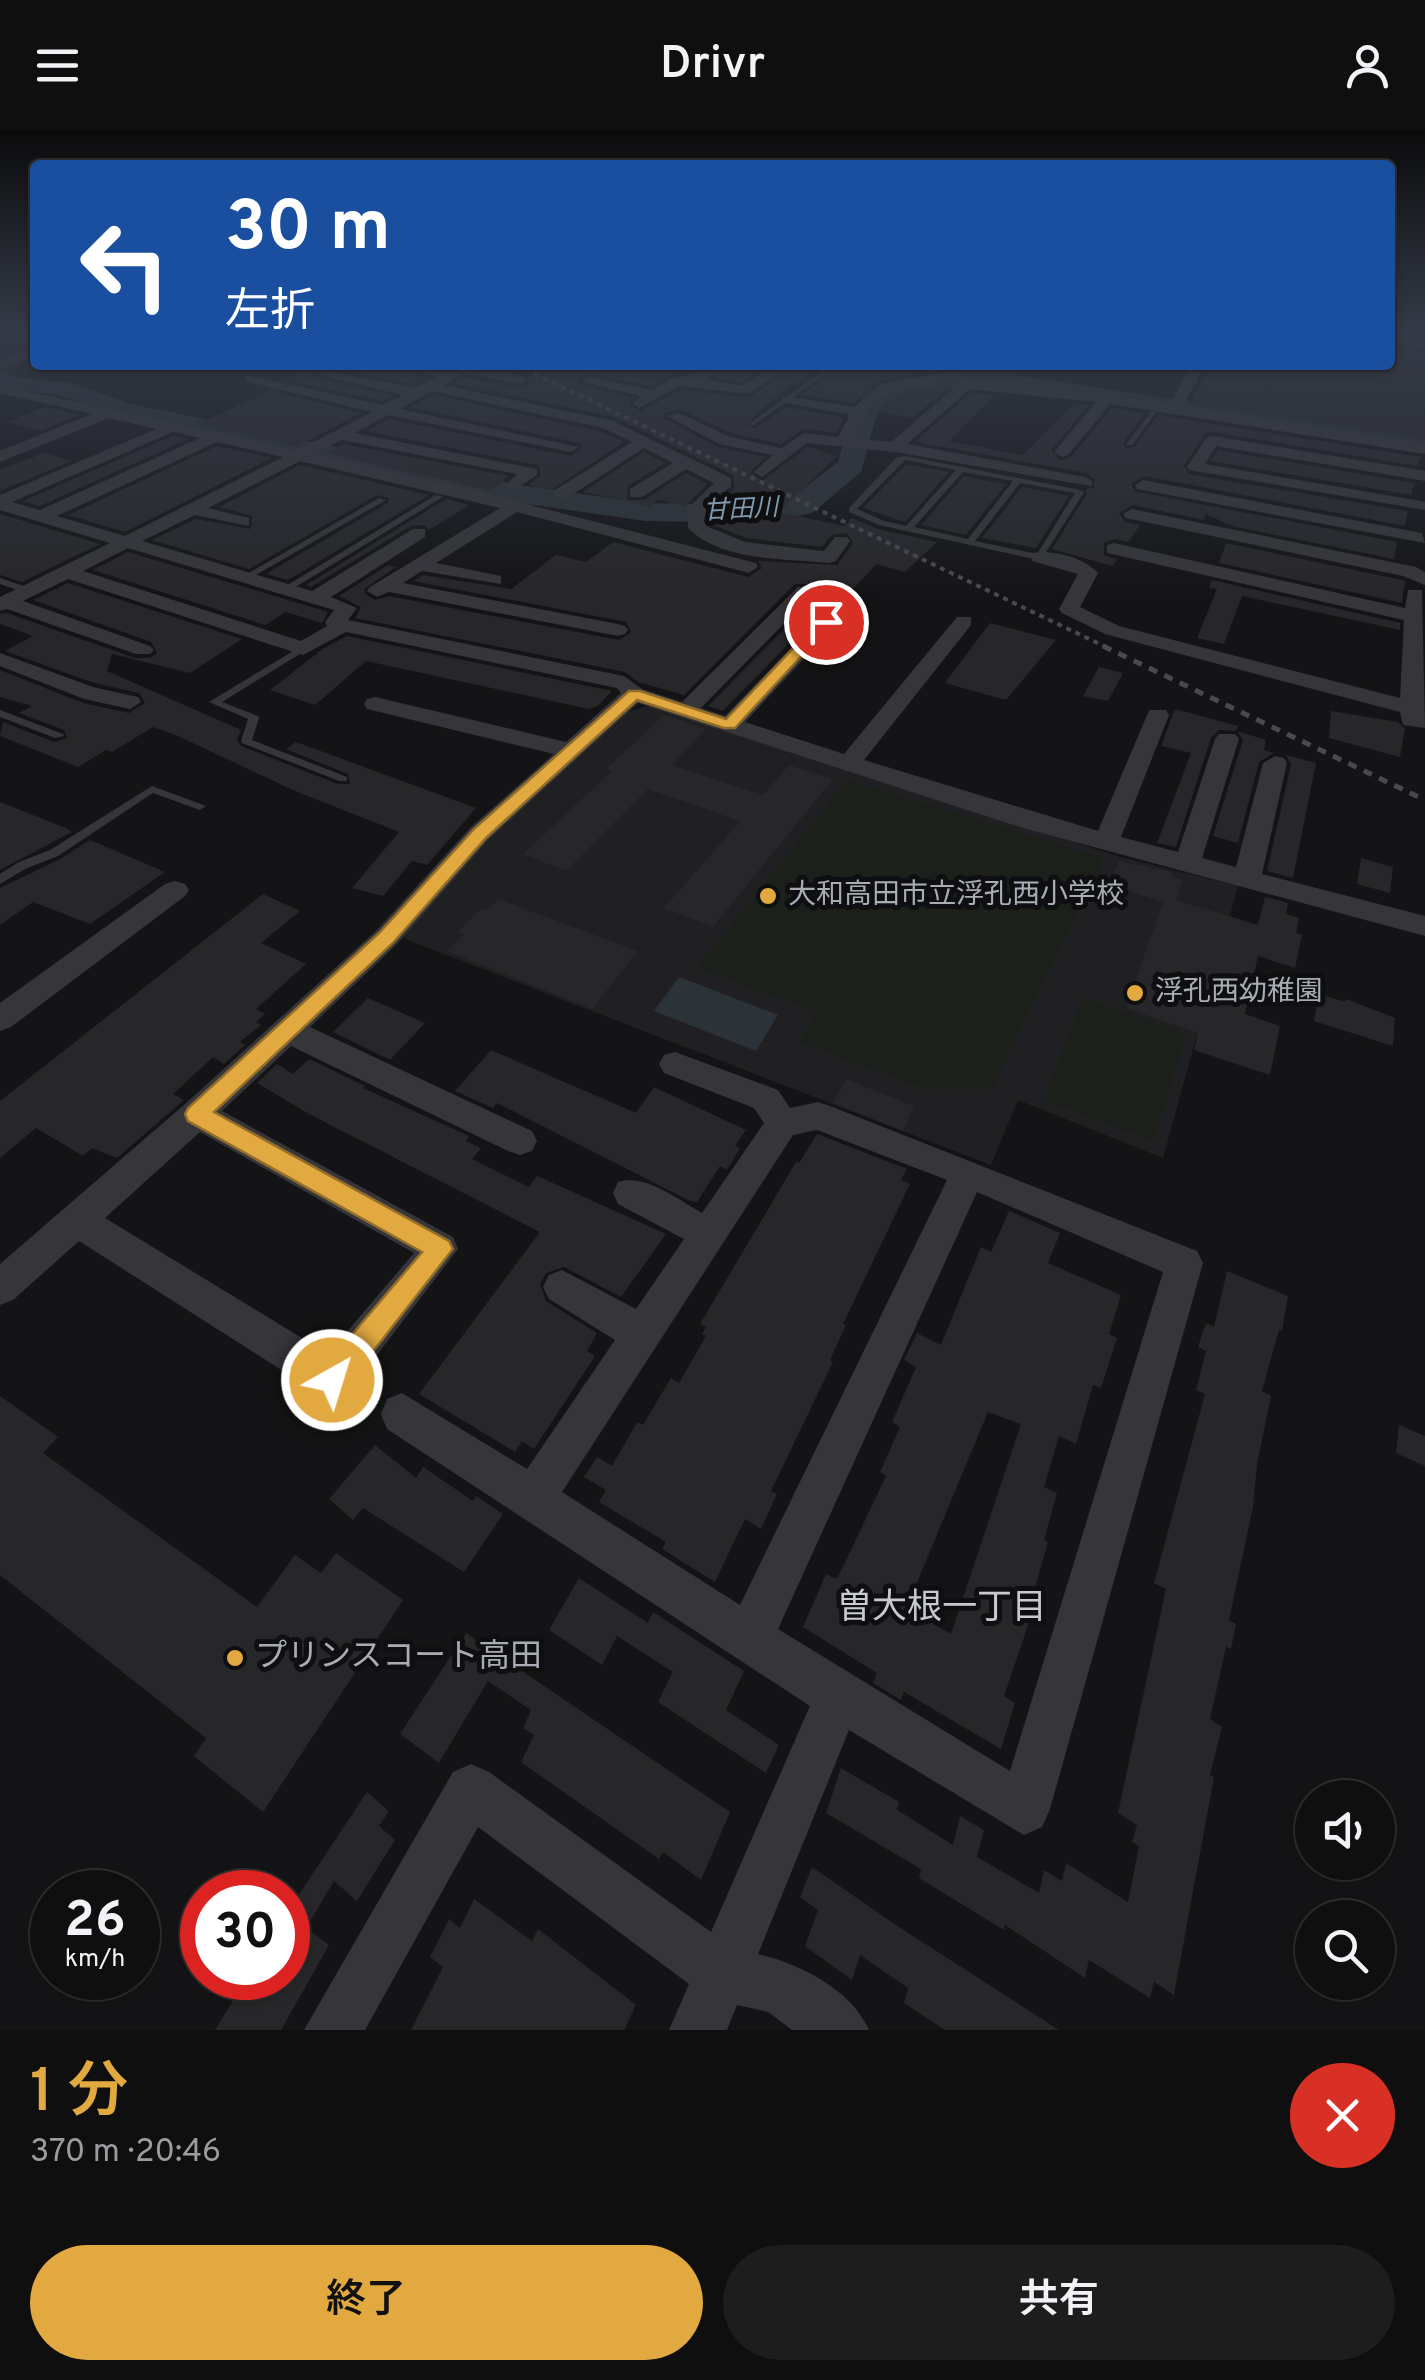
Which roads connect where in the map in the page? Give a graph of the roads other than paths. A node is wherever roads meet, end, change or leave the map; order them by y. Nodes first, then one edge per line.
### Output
1 (91, 420) edge
2 (143, 420) edge
3 (367, 420) edge
4 (442, 420) edge
5 (584, 420) edge
6 (681, 420) edge
7 (758, 420) edge
8 (852, 420) edge
9 (921, 420) edge
10 (1089, 420) edge
11 (1147, 420) edge
12 (1257, 420) edge
13 (752, 424) dead end
14 (174, 427) junction
15 (340, 435) junction
16 (216, 437) junction
17 (0, 441) edge
18 (644, 441) junction
19 (1129, 443) dead end
20 (843, 444) junction
21 (473, 445) dead end
22 (895, 446) junction
23 (25, 447) junction
24 (570, 447) dead end
25 (1425, 450) edge
26 (1062, 452) dead end
27 (785, 454) junction
28 (0, 456) edge
29 (296, 456) junction
30 (452, 457) junction
31 (686, 462) junction
32 (961, 469) junction
33 (762, 472) dead end
34 (1425, 479) edge
35 (1018, 480) junction
36 (1085, 482) dead end
37 (514, 484) dead end
38 (1143, 485) dead end
39 (636, 493) dead end
40 (561, 494) dead end
41 (440, 497) dead end
42 (382, 500) dead end
43 (0, 502) edge
44 (515, 506) junction
45 (1421, 506) junction
46 (190, 508) junction
47 (1132, 514) dead end
48 (42, 516) junction
49 (243, 522) dead end
50 (908, 529) junction
51 (419, 533) dead end
52 (125, 541) junction
53 (841, 541) dead end
54 (970, 542) junction
55 (1423, 545) edge
56 (1114, 548) dead end
57 (1039, 557) junction
58 (418, 565) junction
59 (750, 567) dead end
60 (64, 572) junction
61 (244, 578) junction
62 (1422, 578) edge
63 (494, 580) dead end
64 (387, 586) junction
65 (286, 590) junction
66 (805, 591) dead end
67 (2, 596) edge
68 (850, 597) dead end
69 (316, 598) junction
70 (345, 616) junction
71 (964, 621) dead end
72 (618, 630) dead end
73 (1416, 631) edge
74 (143, 650) dead end
75 (302, 650) junction
76 (0, 659) edge
77 (1418, 681) edge
78 (634, 694) junction
79 (130, 702) dead end
80 (376, 704) dead end
81 (687, 710) junction
82 (0, 712) edge
83 (1158, 715) dead end
84 (1418, 715) edge
85 (730, 725) junction
86 (59, 736) dead end
87 (1227, 740) dead end
88 (572, 751) junction
89 (849, 763) junction
90 (1275, 763) dead end
91 (343, 779) dead end
92 (200, 806) dead end
93 (1106, 843) junction
94 (1187, 864) junction
95 (1246, 878) junction
96 (0, 880) edge
97 (176, 890) dead end
98 (1425, 926) edge
99 (0, 1019) edge
100 (287, 1030) junction
101 (675, 1064) dead end
102 (196, 1114) junction
103 (782, 1123) junction
104 (520, 1141) dead end
105 (968, 1174) junction
106 (631, 1193) dead end
107 (76, 1219) junction
108 (708, 1234) junction
109 (6, 1273) edge
110 (562, 1287) dead end
111 (642, 1334) junction
112 (402, 1414) dead end
113 (533, 1498) junction
114 (749, 1638) junction
115 (839, 1696) junction
116 (722, 1973) junction
117 (334, 2030) edge
118 (698, 2030) edge
119 (840, 2030) edge

1 - 23 street
2 - 14 street
3 - 15 street
4 - 24 street
5 - 18 street
6 - 27 street
7 - 13 lane
8 - 20 street
9 - 22 street
10 - 26 street
11 - 19 lane
12 - 25 street
14 - 16 street
14 - 43 street
15 - 29 street
15 - 30 street
16 - 29 street
16 - 48 street
17 - 23 street
18 - 31 street
18 - 40 street
20 - 22 street
20 - 27 street
21 - 30 street
22 - 36 street
23 - 28 street
27 - 33 street
29 - 44 street
29 - 46 street
30 - 37 street
31 - 39 street
31 - 53 street
32 - 35 lane
32 - 50 lane
32 - 50 lane
34 - 45 street
34 - 45 street
35 - 54 lane
35 - 57 lane
38 - 55 street
41 - 65 lane
42 - 61 lane
43 - 48 street
44 - 58 street
44 - 59 street
45 - 55 street
46 - 49 street
46 - 52 street
47 - 62 street
48 - 52 street
50 - 54 lane
51 - 69 street
52 - 60 street
52 - 61 street
54 - 57 lane
55 - 62 street
56 - 73 street
57 - 84 street
58 - 63 street
58 - 64 street
60 - 67 street
60 - 75 street
61 - 65 street
62 - 73 street
64 - 70 street
64 - 72 street
65 - 69 street
66 - 81 street
67 - 74 street
68 - 85 street
69 - 70 street
70 - 75 street
70 - 78 street
71 - 89 street
73 - 77 street
75 - 91 lane
76 - 79 street
77 - 84 street
78 - 81 street
78 - 88 street
80 - 88 street
81 - 85 street
82 - 86 lane
83 - 93 street
85 - 89 street
87 - 94 street
88 - 100 street
89 - 93 street
90 - 95 street
92 - 96 lane
93 - 94 street
94 - 95 street
95 - 98 street
97 - 99 street
100 - 102 street
100 - 104 street
101 - 103 street
102 - 107 street
102 - 107 street
103 - 105 street
103 - 108 street
105 - 114 street
105 - 115 street
106 - 108 street
107 - 109 street
108 - 111 street
110 - 111 street
111 - 113 street
112 - 113 street
113 - 114 street
114 - 115 street
115 - 116 street
116 - 117 street
116 - 118 street
116 - 119 street

